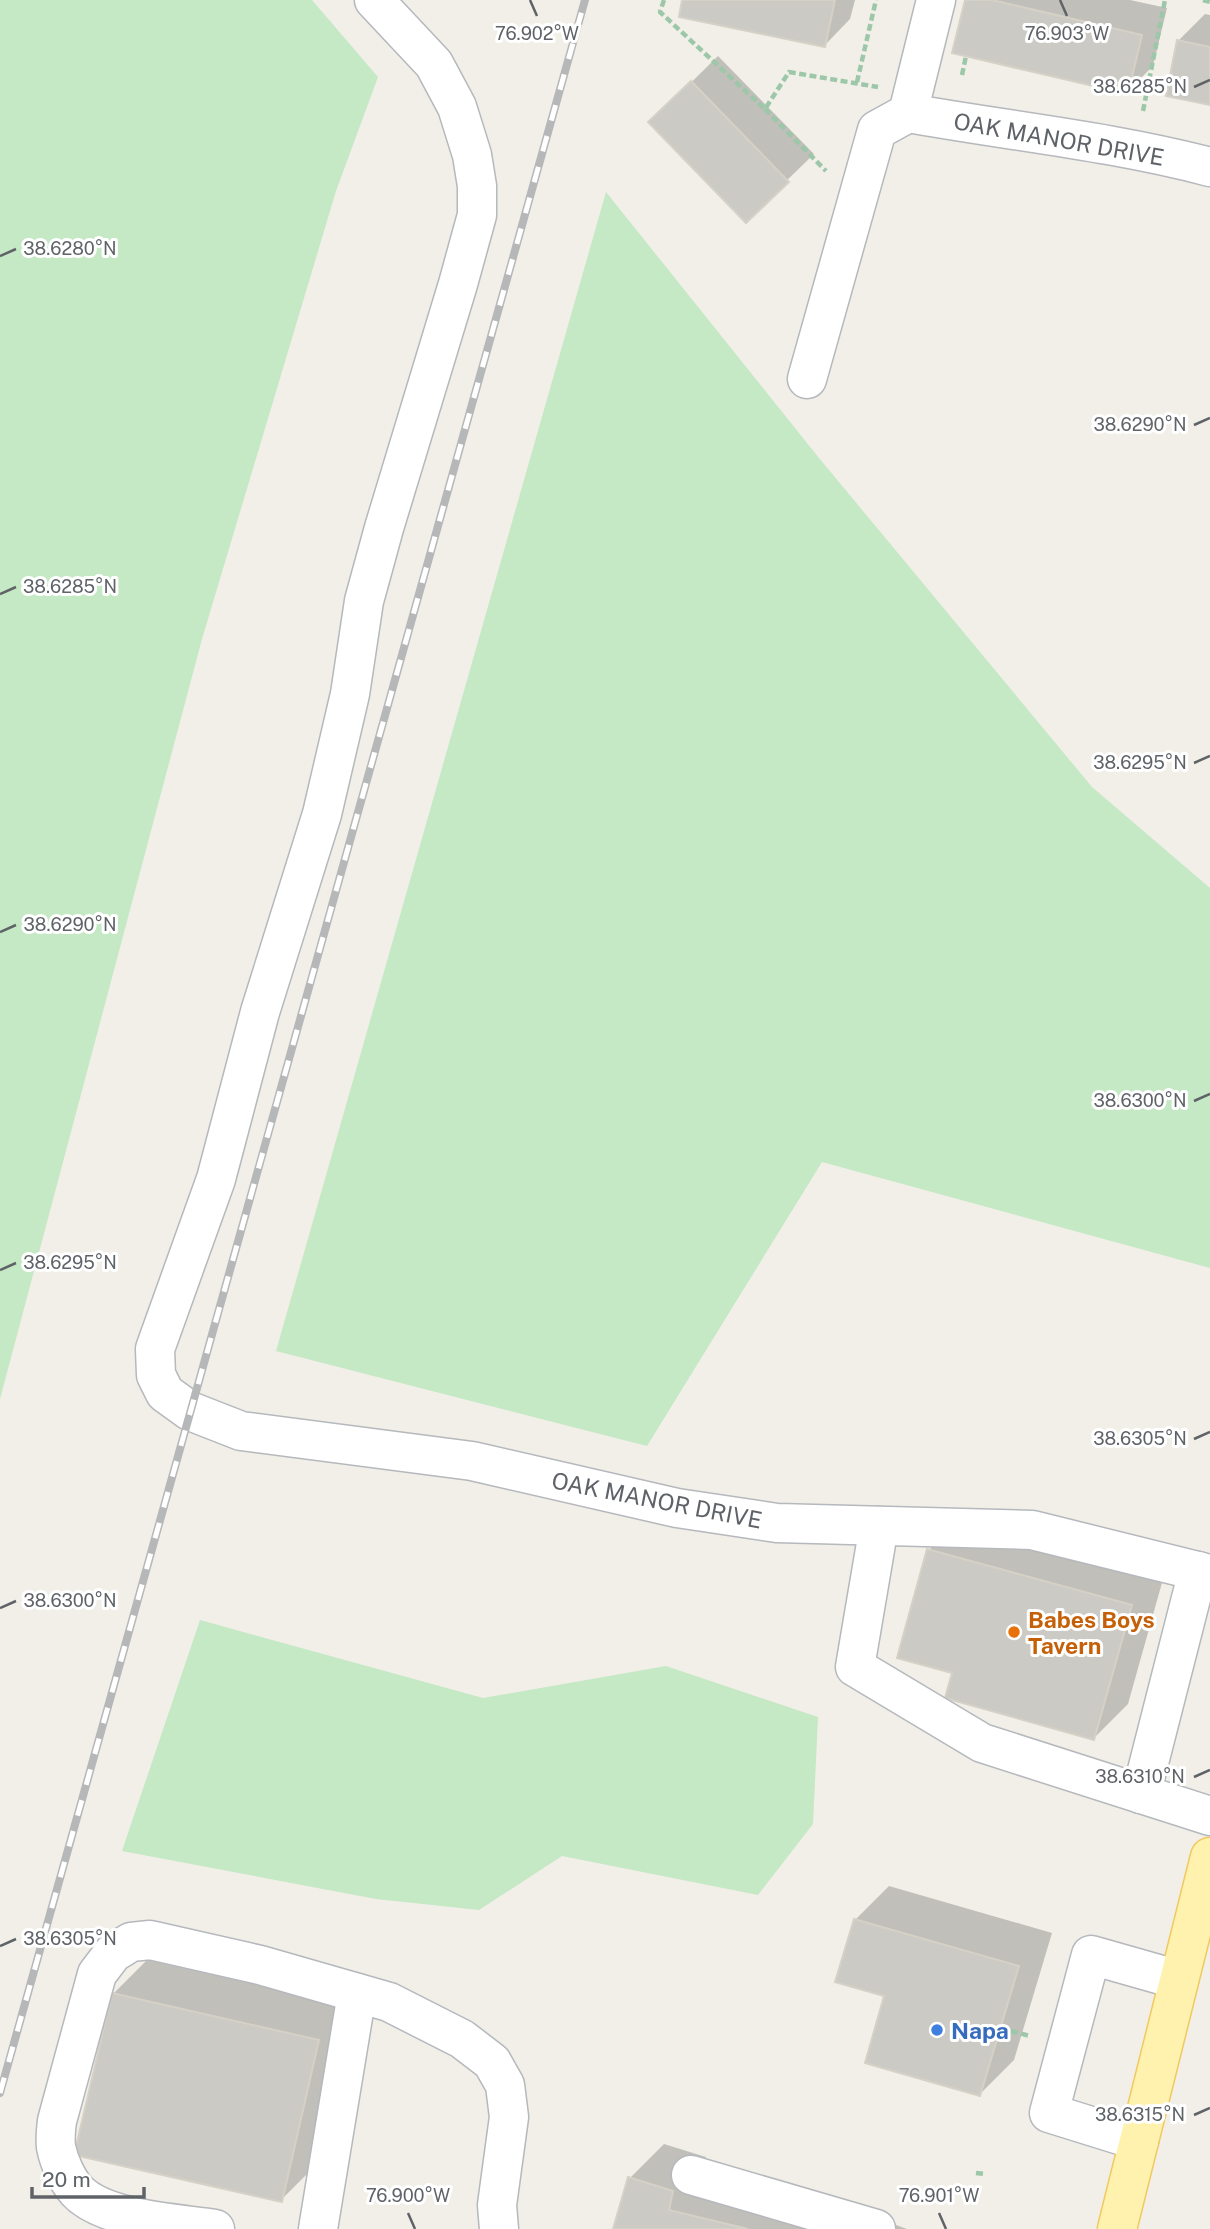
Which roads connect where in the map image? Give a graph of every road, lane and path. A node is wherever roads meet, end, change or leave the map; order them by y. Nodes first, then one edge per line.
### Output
1 (374, 0) edge
2 (664, 0) edge
3 (877, 0) edge
4 (936, 0) edge
5 (1165, 0) edge
6 (966, 56) dead end
7 (962, 75) dead end
8 (857, 82) junction
9 (868, 85) junction
10 (864, 97) dead end
11 (911, 104) junction
12 (765, 109) junction
13 (1143, 111) dead end
14 (1210, 167) edge
15 (830, 174) dead end
16 (807, 379) dead end
17 (879, 1525) junction
18 (1204, 1573) edge
19 (1141, 1794) junction
20 (1210, 1816) edge
21 (1207, 1878) edge
22 (1179, 1980) junction
23 (357, 1993) junction
24 (1139, 2141) junction
25 (976, 2173) dead end
26 (985, 2174) dead end
27 (691, 2175) dead end
28 (215, 2229) edge
29 (318, 2229) edge
30 (499, 2229) edge
31 (876, 2229) edge
32 (1117, 2229) edge

1 - 17 street, OAK MANOR DRIVE
2 - 12 path
3 - 8 path
4 - 11 street
5 - 13 path
6 - 7 path
8 - 9 path
8 - 12 path
9 - 10 path
9 - 11 path
11 - 14 street, OAK MANOR DRIVE
11 - 16 street
12 - 15 path
17 - 18 street, OAK MANOR DRIVE
17 - 19 street
18 - 19 street
19 - 20 street
21 - 22 main road
22 - 24 main road
22 - 24 street
23 - 28 street
23 - 29 street
23 - 30 street
24 - 32 main road
25 - 26 path
27 - 31 street

